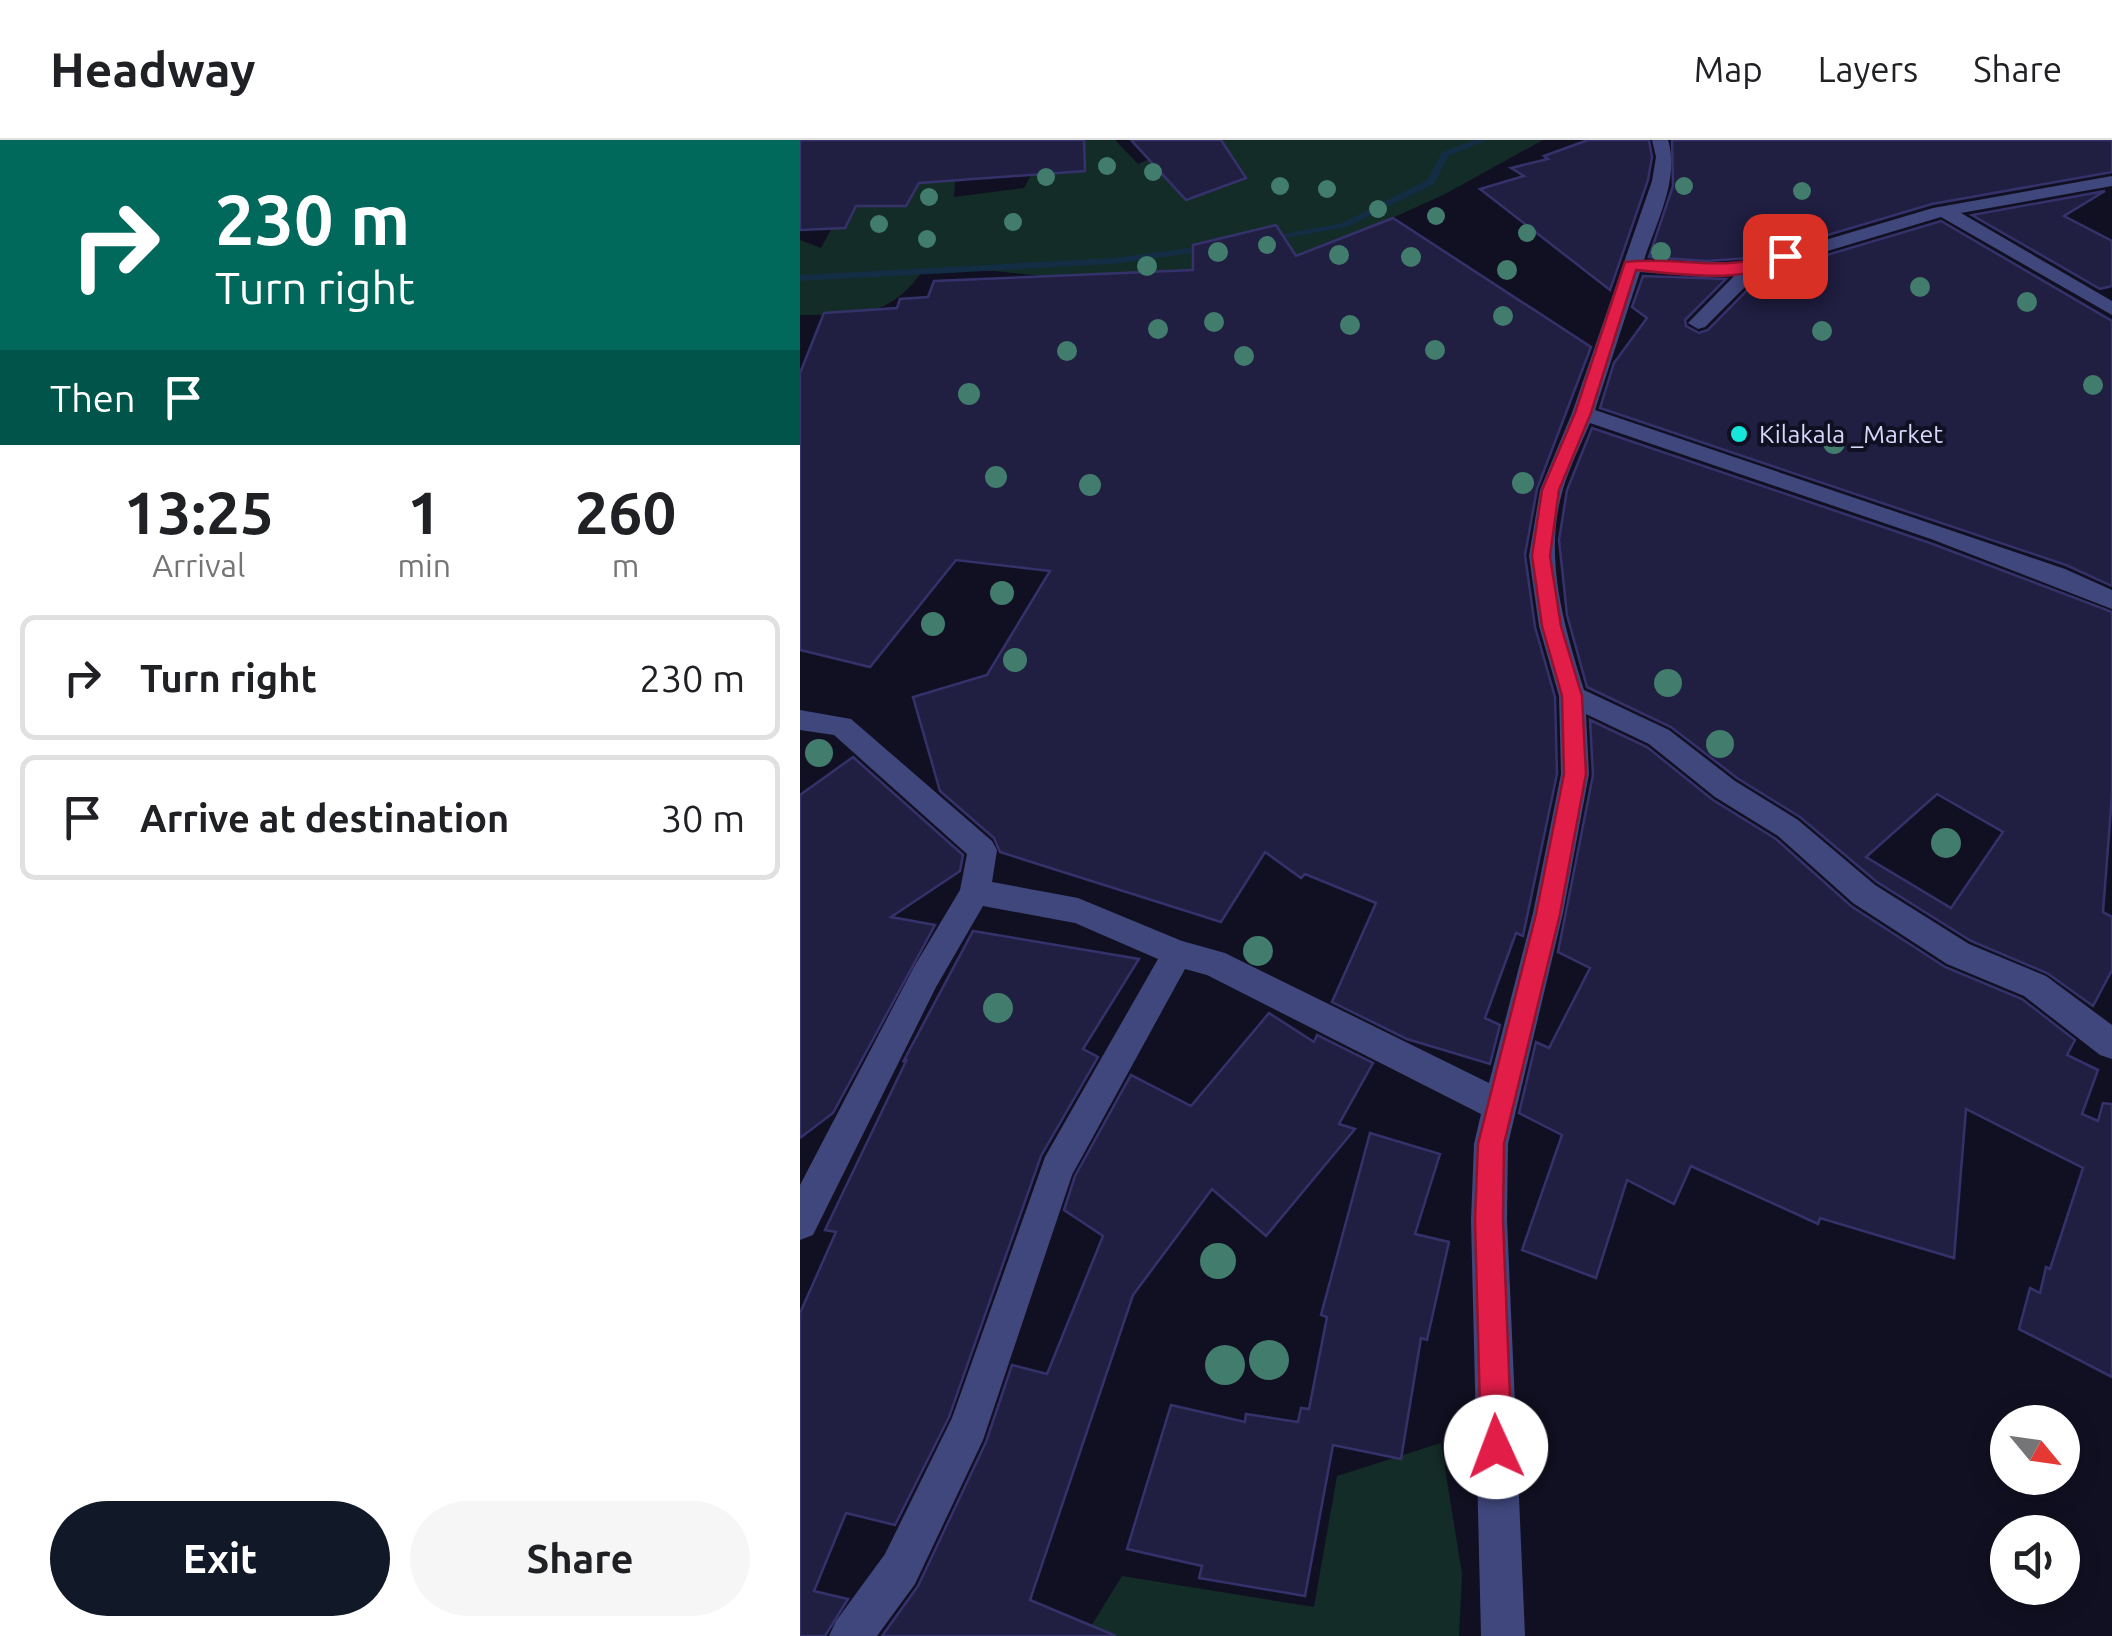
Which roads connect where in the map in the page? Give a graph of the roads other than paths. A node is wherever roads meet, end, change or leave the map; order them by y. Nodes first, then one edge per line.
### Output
1 (1660, 140) edge
2 (2112, 181) edge
3 (1944, 211) junction
4 (1630, 265) junction
5 (1754, 267) junction
6 (2112, 309) edge
7 (1698, 323) dead end
8 (1583, 413) junction
9 (2112, 600) edge
10 (1572, 696) junction
11 (800, 720) edge
12 (975, 892) junction
13 (1178, 953) junction
14 (2112, 1044) edge
15 (1500, 1106) junction
16 (800, 1222) edge
17 (852, 1636) edge
18 (1503, 1636) edge

1 - 4 street
2 - 3 street
3 - 5 street
3 - 6 street
4 - 5 street
4 - 8 street
5 - 7 street
8 - 9 street
8 - 10 street
10 - 14 street
10 - 15 street
11 - 12 street
12 - 13 street
12 - 16 street
13 - 15 street
13 - 17 street
15 - 18 street

